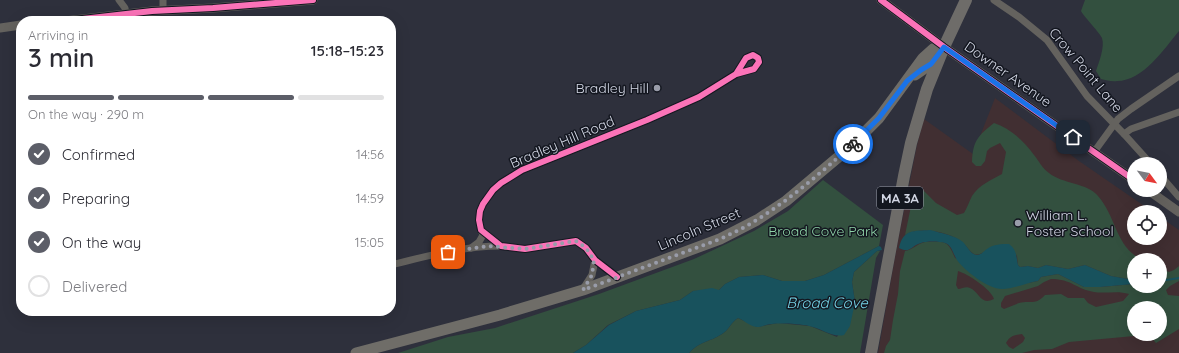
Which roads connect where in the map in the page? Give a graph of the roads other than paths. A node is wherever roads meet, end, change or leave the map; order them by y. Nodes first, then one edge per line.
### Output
1 (119, 0) edge
2 (163, 0) edge
3 (313, 0) edge
4 (880, 0) edge
5 (966, 0) edge
6 (994, 0) edge
7 (291, 1) edge
8 (163, 10) junction
9 (126, 14) junction
10 (108, 16) edge
11 (16, 26) edge
12 (0, 28) edge
13 (944, 47) junction
14 (736, 74) dead end
15 (1178, 80) edge
16 (1179, 112) edge
17 (1114, 123) junction
18 (1124, 134) junction
19 (1094, 152) junction
20 (1145, 157) edge
21 (1127, 175) edge
22 (1167, 182) edge
23 (1158, 197) edge
24 (1179, 197) edge
25 (1179, 212) edge
26 (481, 230) junction
27 (501, 246) junction
28 (469, 248) junction
29 (594, 260) junction
30 (396, 264) edge
31 (617, 278) junction
32 (583, 290) junction
33 (356, 353) edge
34 (871, 353) edge

1 - 9 street
2 - 8 street
3 - 7 street
4 - 13 street, Downer Avenue
5 - 13 main road, MA 3A
6 - 17 street, Crow Point Lane
7 - 8 street
8 - 9 street
9 - 10 street
11 - 12 street
13 - 19 street, Downer Avenue
13 - 31 main road, Lincoln Street
13 - 34 main road, MA 3A
14 - 26 street, Bradley Hill Road
15 - 17 street
16 - 18 street
17 - 18 street, Crow Point Lane
17 - 19 street
18 - 20 street, Crow Point Lane
19 - 21 street, Downer Avenue
22 - 24 street
23 - 25 street
26 - 27 street
26 - 28 street
27 - 28 street
27 - 29 street
28 - 30 street
29 - 31 street
29 - 32 street
31 - 32 main road, Lincoln Street
32 - 33 main road, Lincoln Street

